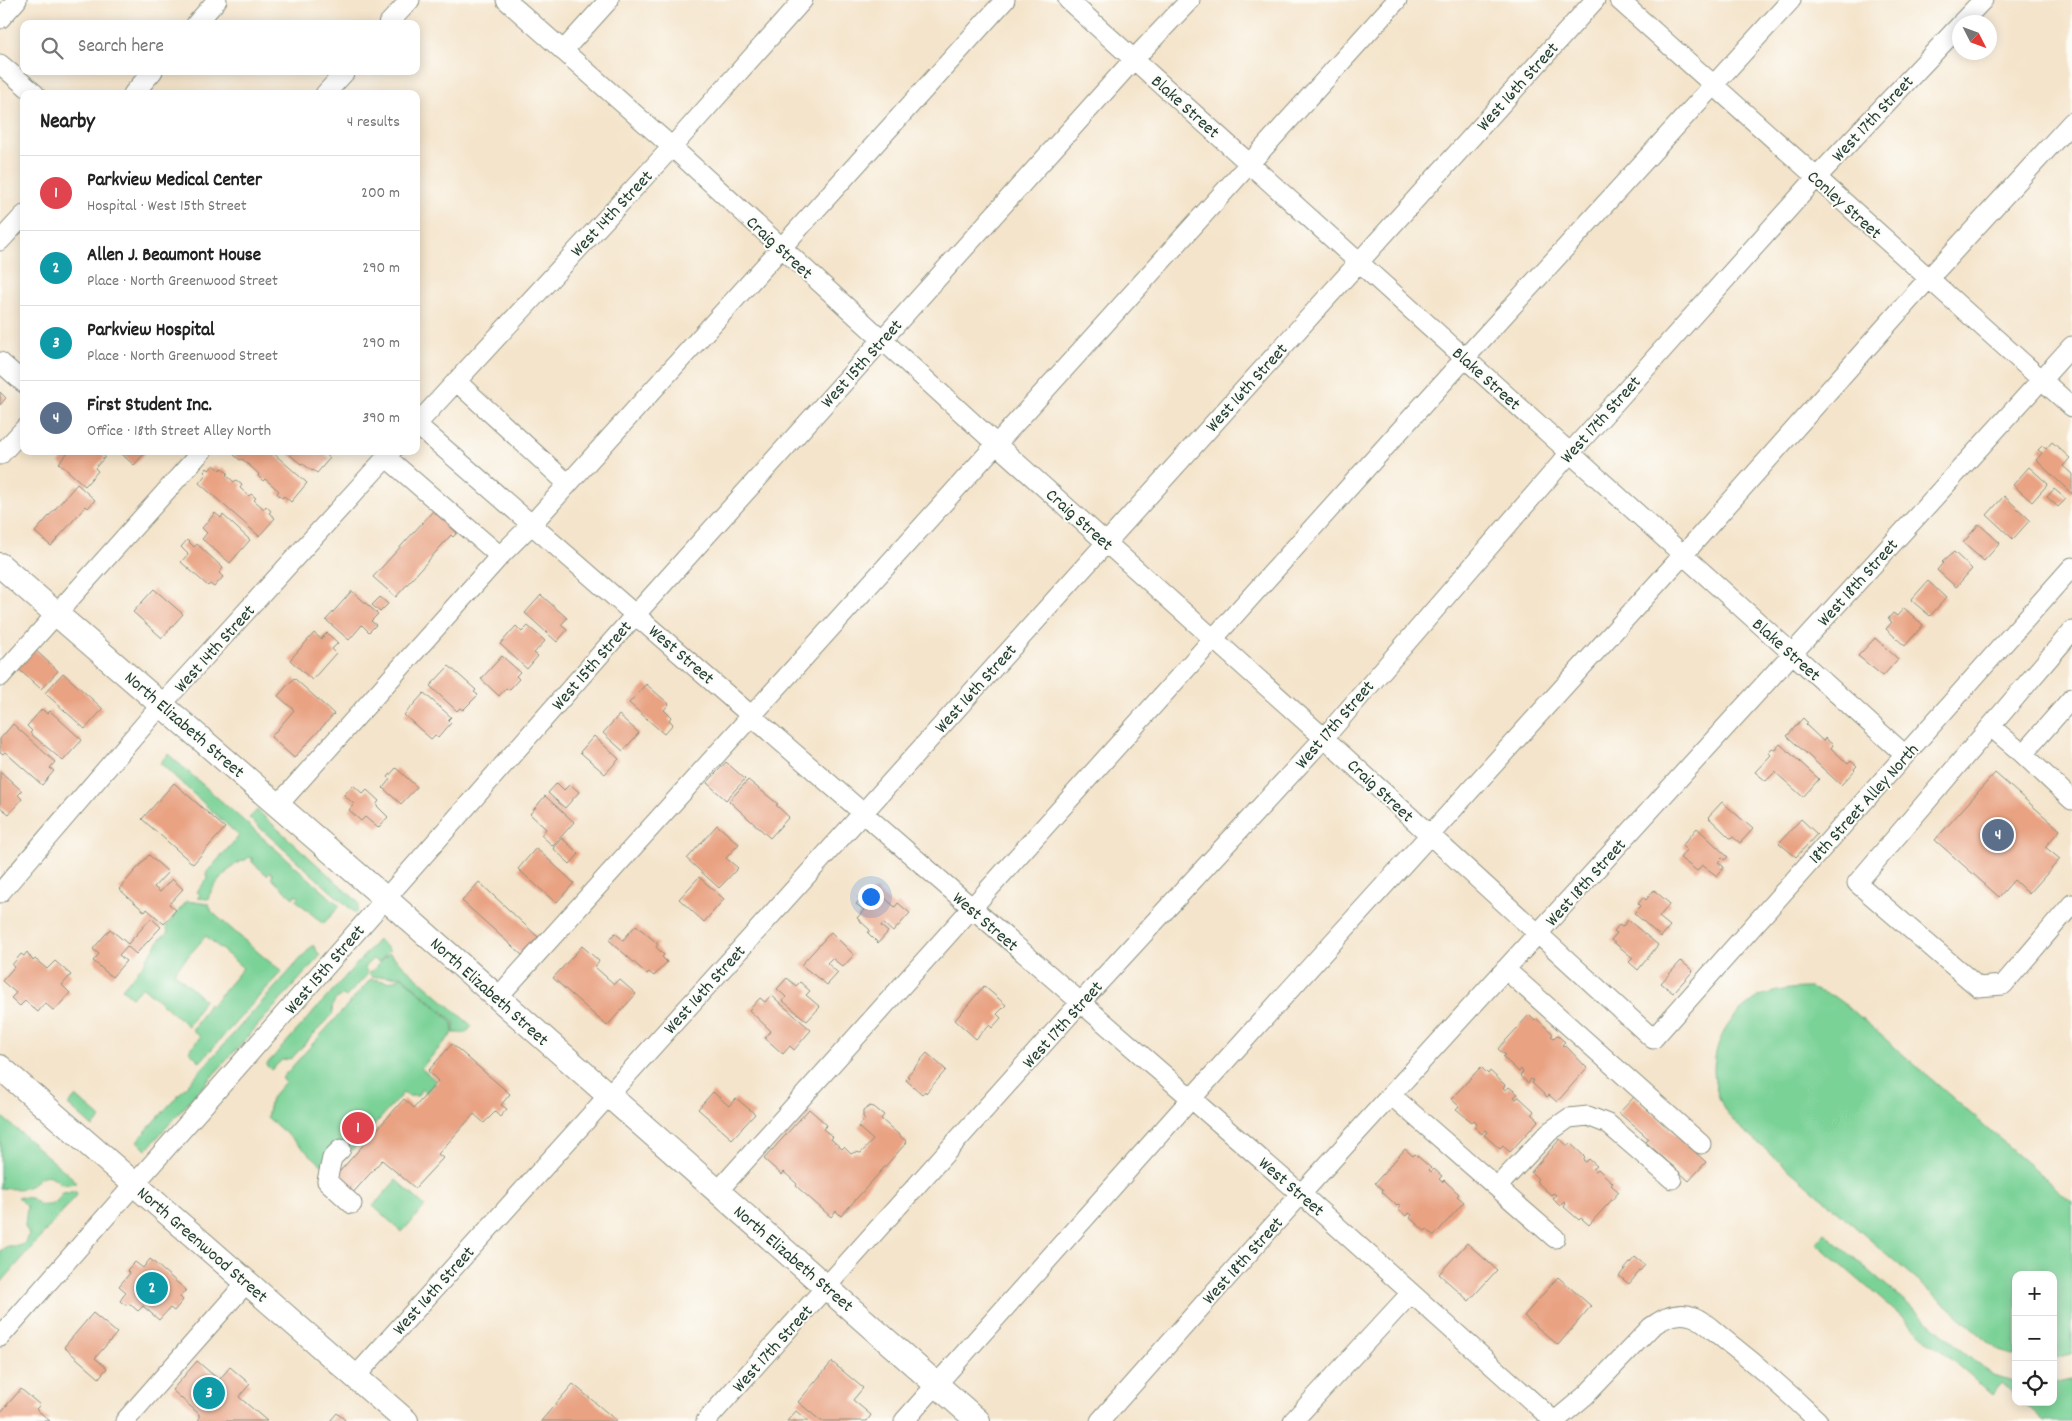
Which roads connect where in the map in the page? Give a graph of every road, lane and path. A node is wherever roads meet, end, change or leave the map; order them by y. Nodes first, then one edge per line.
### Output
1 (17, 0) edge
2 (217, 0) edge
3 (410, 0) edge
4 (506, 0) edge
5 (610, 0) edge
6 (802, 0) edge
7 (1005, 0) edge
8 (1068, 0) edge
9 (1190, 0) edge
10 (1397, 0) edge
11 (1595, 0) edge
12 (1619, 0) edge
13 (1791, 0) edge
14 (1983, 0) edge
15 (1969, 15) edge
16 (0, 19) edge
17 (200, 20) edge
18 (392, 20) edge
19 (1952, 34) edge
20 (563, 51) junction
21 (1134, 59) junction
22 (0, 64) edge
23 (150, 75) edge
24 (342, 75) edge
25 (1714, 86) junction
26 (30, 90) edge
27 (136, 90) edge
28 (329, 90) edge
29 (2072, 122) edge
30 (672, 147) junction
31 (1250, 164) junction
32 (1816, 178) junction
33 (20, 219) edge
34 (0, 241) edge
35 (780, 247) junction
36 (1358, 262) junction
37 (1929, 278) junction
38 (882, 340) junction
39 (2072, 346) edge
40 (1465, 358) junction
41 (0, 362) edge
42 (2041, 379) junction
43 (20, 380) edge
44 (456, 381) junction
45 (2072, 407) edge
46 (420, 420) edge
47 (420, 427) edge
48 (20, 433) edge
49 (996, 444) junction
50 (1570, 453) junction
51 (0, 454) edge
52 (198, 455) edge
53 (388, 455) edge
54 (390, 455) edge
55 (568, 484) junction
56 (532, 524) junction
57 (1106, 543) junction
58 (1683, 555) junction
59 (500, 556) junction
60 (0, 564) edge
61 (2072, 567) edge
62 (57, 613) junction
63 (636, 614) junction
64 (2072, 631) edge
65 (1213, 639) junction
66 (1792, 654) junction
67 (0, 676) edge
68 (2072, 698) edge
69 (162, 704) junction
70 (753, 716) junction
71 (1990, 727) junction
72 (1324, 738) junction
73 (2023, 754) junction
74 (1905, 756) junction
75 (2071, 798) edge
76 (278, 804) junction
77 (863, 812) junction
78 (1430, 835) junction
79 (0, 893) edge
80 (386, 899) junction
81 (2072, 904) edge
82 (972, 908) junction
83 (1538, 934) junction
84 (1505, 969) junction
85 (497, 998) junction
86 (1080, 1003) junction
87 (1653, 1039) joint
88 (0, 1067) edge
89 (1391, 1095) junction
90 (607, 1096) junction
91 (1191, 1099) junction
92 (1701, 1144) dead end
93 (341, 1149) dead end
94 (1672, 1179) dead end
95 (134, 1184) junction
96 (1497, 1187) junction
97 (718, 1191) junction
98 (1302, 1194) junction
99 (352, 1204) dead end
100 (1555, 1238) dead end
101 (246, 1282) junction
102 (828, 1287) junction
103 (1412, 1293) junction
104 (0, 1337) edge
105 (355, 1376) junction
106 (937, 1384) junction
107 (125, 1421) edge
108 (406, 1421) edge
109 (706, 1421) edge
110 (904, 1421) edge
111 (978, 1421) edge
112 (1100, 1421) edge
113 (1293, 1421) edge
114 (1554, 1421) edge
115 (1818, 1421) edge

1 - 16 street
2 - 17 street
3 - 18 street
4 - 20 street, Craig Street
5 - 20 street
6 - 30 street, West 14th Street
7 - 35 street
8 - 21 street, Blake Street
9 - 21 street, West 15th Street
10 - 31 street
11 - 36 street, West 16th Street
12 - 25 street, Conley Street
13 - 25 street
14 - 15 street, West 17th Street
19 - 32 street, West 17th Street
20 - 30 street, Craig Street
21 - 31 street, Blake Street
21 - 38 street, West 15th Street
22 - 26 street
23 - 27 street
24 - 28 street
25 - 32 street, Conley Street
25 - 40 street
29 - 37 street
30 - 35 street, Craig Street
30 - 44 street, West 14th Street
31 - 36 street, Blake Street
31 - 49 street
32 - 37 street, Conley Street
32 - 50 street, West 17th Street
33 - 34 street
35 - 38 street, Craig Street
35 - 55 street
36 - 40 street, Blake Street
36 - 57 street, West 16th Street
37 - 42 street, Conley Street
37 - 58 street
38 - 49 street, Craig Street
38 - 63 street, West 15th Street
39 - 42 street, West 18th Street
40 - 50 street, Blake Street
40 - 65 street
41 - 43 street
42 - 45 street, Conley Street
42 - 66 street, West 18th Street
44 - 46 street, West 14th Street
44 - 55 street
47 - 56 street, West Street
48 - 51 street
49 - 57 street, Craig Street
49 - 70 street
50 - 58 street, Blake Street
50 - 72 street, West 17th Street
52 - 62 street
53 - 69 street, West 14th Street
54 - 59 street
55 - 56 street
56 - 59 street
56 - 63 street, West Street
57 - 65 street, Craig Street
57 - 77 street, West 16th Street
58 - 66 street, Blake Street
58 - 78 street
59 - 76 street
60 - 62 main road, North Elizabeth Street
61 - 74 street, 18th Street Alley North
62 - 67 street
62 - 69 main road, North Elizabeth Street
63 - 70 street, West Street
63 - 80 street, West 15th Street
64 - 71 street
65 - 72 street, Craig Street
65 - 82 street
66 - 74 street, Blake Street
66 - 83 street, West 18th Street
68 - 73 street
69 - 76 main road, North Elizabeth Street
69 - 79 street, West 14th Street
70 - 77 street, West Street
70 - 85 street
71 - 73 street
71 - 81 street
72 - 78 street, Craig Street
72 - 86 street, West 17th Street
73 - 75 street
74 - 87 street, 18th Street Alley North
76 - 80 main road, North Elizabeth Street
77 - 82 street, West Street
77 - 90 street, West 16th Street
78 - 83 street, Craig Street
78 - 91 street
80 - 85 main road, North Elizabeth Street
80 - 95 street, West 15th Street
82 - 86 street, West Street
82 - 97 street
83 - 84 street, West 18th Street
83 - 87 street, Craig Street
84 - 89 street, West 18th Street
84 - 92 street
85 - 90 main road, North Elizabeth Street
86 - 91 street, West Street
86 - 102 street, West 17th Street
88 - 95 main road, North Greenwood Street
89 - 96 street
89 - 98 street, West 18th Street
90 - 97 main road, North Elizabeth Street
90 - 105 street, West 16th Street
91 - 98 street, West Street
91 - 106 street
93 - 99 street
94 - 96 street
95 - 101 main road, North Greenwood Street
95 - 104 street, West 15th Street
96 - 100 street
97 - 102 main road, North Elizabeth Street
98 - 103 street, West Street
98 - 112 street, West 18th Street
101 - 105 main road, North Greenwood Street
101 - 107 street
102 - 106 main road, North Elizabeth Street
102 - 109 street, West 17th Street
103 - 113 street
103 - 114 street, West Street
105 - 108 main road, North Greenwood Street
106 - 110 street
106 - 111 main road, North Elizabeth Street
114 - 115 street

